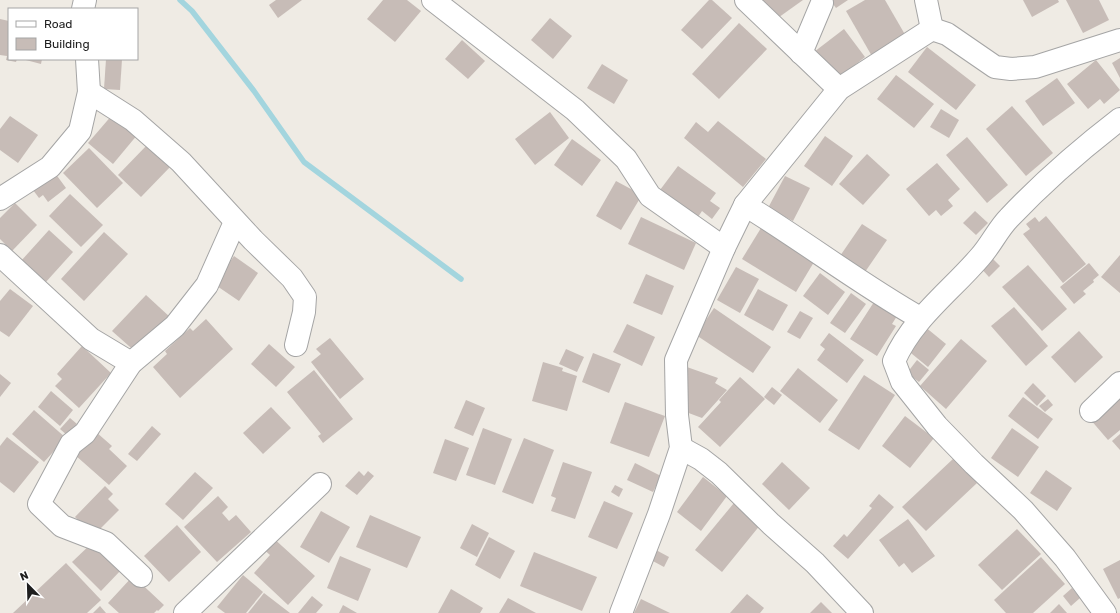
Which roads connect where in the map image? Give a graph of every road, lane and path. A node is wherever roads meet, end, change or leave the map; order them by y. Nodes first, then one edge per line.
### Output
1 (433, 0) edge
2 (746, 0) edge
3 (926, 0) edge
4 (822, 2) dead end
5 (932, 29) junction
6 (1120, 40) edge
7 (800, 53) junction
8 (87, 60) edge
9 (839, 89) junction
10 (89, 92) junction
11 (1120, 120) edge
12 (0, 198) edge
13 (745, 205) junction
14 (236, 222) junction
15 (724, 248) junction
16 (0, 255) edge
17 (920, 318) junction
18 (296, 345) dead end
19 (131, 363) junction
20 (1120, 382) edge
21 (1091, 411) dead end
22 (681, 448) junction
23 (320, 484) dead end
24 (141, 576) dead end
25 (188, 612) edge
26 (621, 613) edge
27 (862, 613) edge
28 (1105, 613) edge

1 - 15 street
2 - 7 street
3 - 5 street
4 - 7 street
5 - 6 street
5 - 9 street
7 - 9 street
8 - 10 street
9 - 13 street
10 - 12 street
10 - 14 street
11 - 17 street
13 - 15 street
13 - 17 street
14 - 18 street
14 - 19 street
15 - 22 street
16 - 19 street
17 - 28 street
19 - 24 street
20 - 21 street
22 - 26 street
22 - 27 street
23 - 25 street

